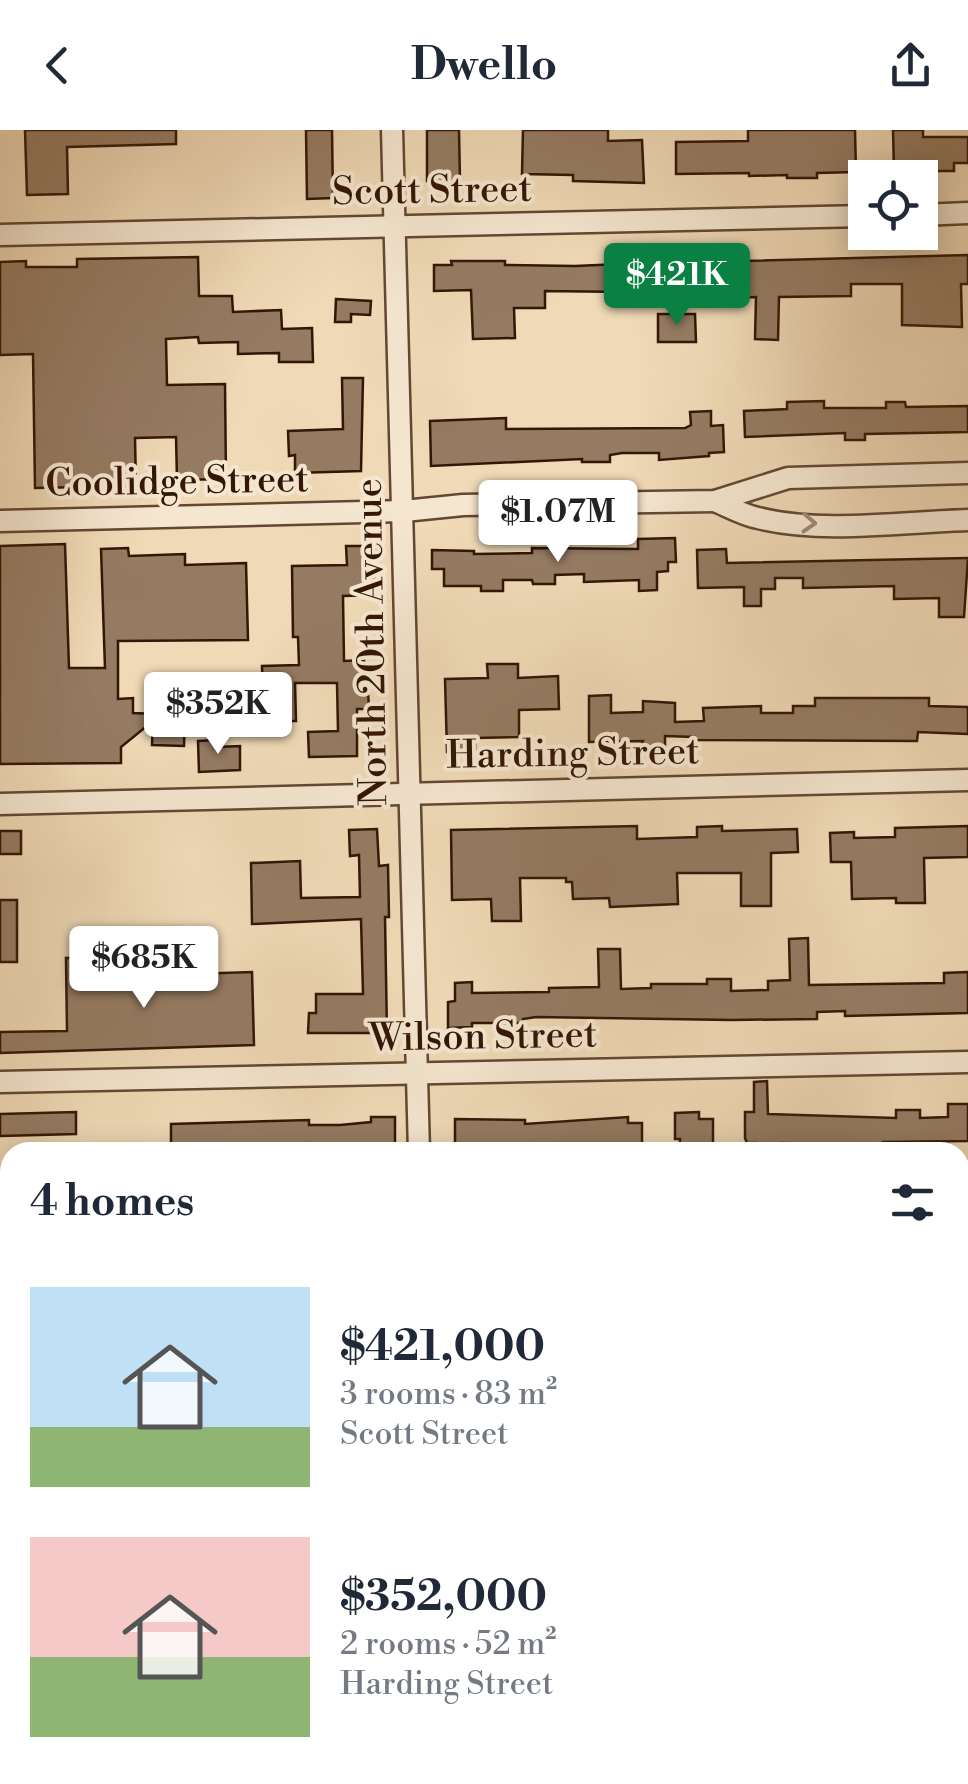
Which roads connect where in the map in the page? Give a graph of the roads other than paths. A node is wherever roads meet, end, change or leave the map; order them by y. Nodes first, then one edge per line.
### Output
1 (392, 130) edge
2 (938, 214) edge
3 (968, 214) edge
4 (848, 216) edge
5 (396, 227) junction
6 (0, 235) edge
7 (968, 473) edge
8 (715, 501) junction
9 (404, 511) junction
10 (968, 520) edge
11 (0, 522) edge
12 (968, 780) edge
13 (410, 794) junction
14 (0, 804) edge
15 (968, 1062) edge
16 (415, 1074) junction
17 (0, 1082) edge
18 (418, 1142) edge

1 - 5 street, North 20th Avenue
2 - 3 street
4 - 5 street, Scott Street
5 - 6 street, Scott Street
5 - 9 street, North 20th Avenue
7 - 8 street, Coolidge Street
8 - 9 street, Coolidge Street
8 -> 10 street, Coolidge Street
9 - 11 street, Coolidge Street
9 - 13 street, North 20th Avenue
12 - 13 street, Harding Street
13 - 14 street, Harding Street
13 - 16 street, North 20th Avenue
15 - 16 street, Wilson Street
16 - 17 street, Wilson Street
16 - 18 street, North 20th Avenue

